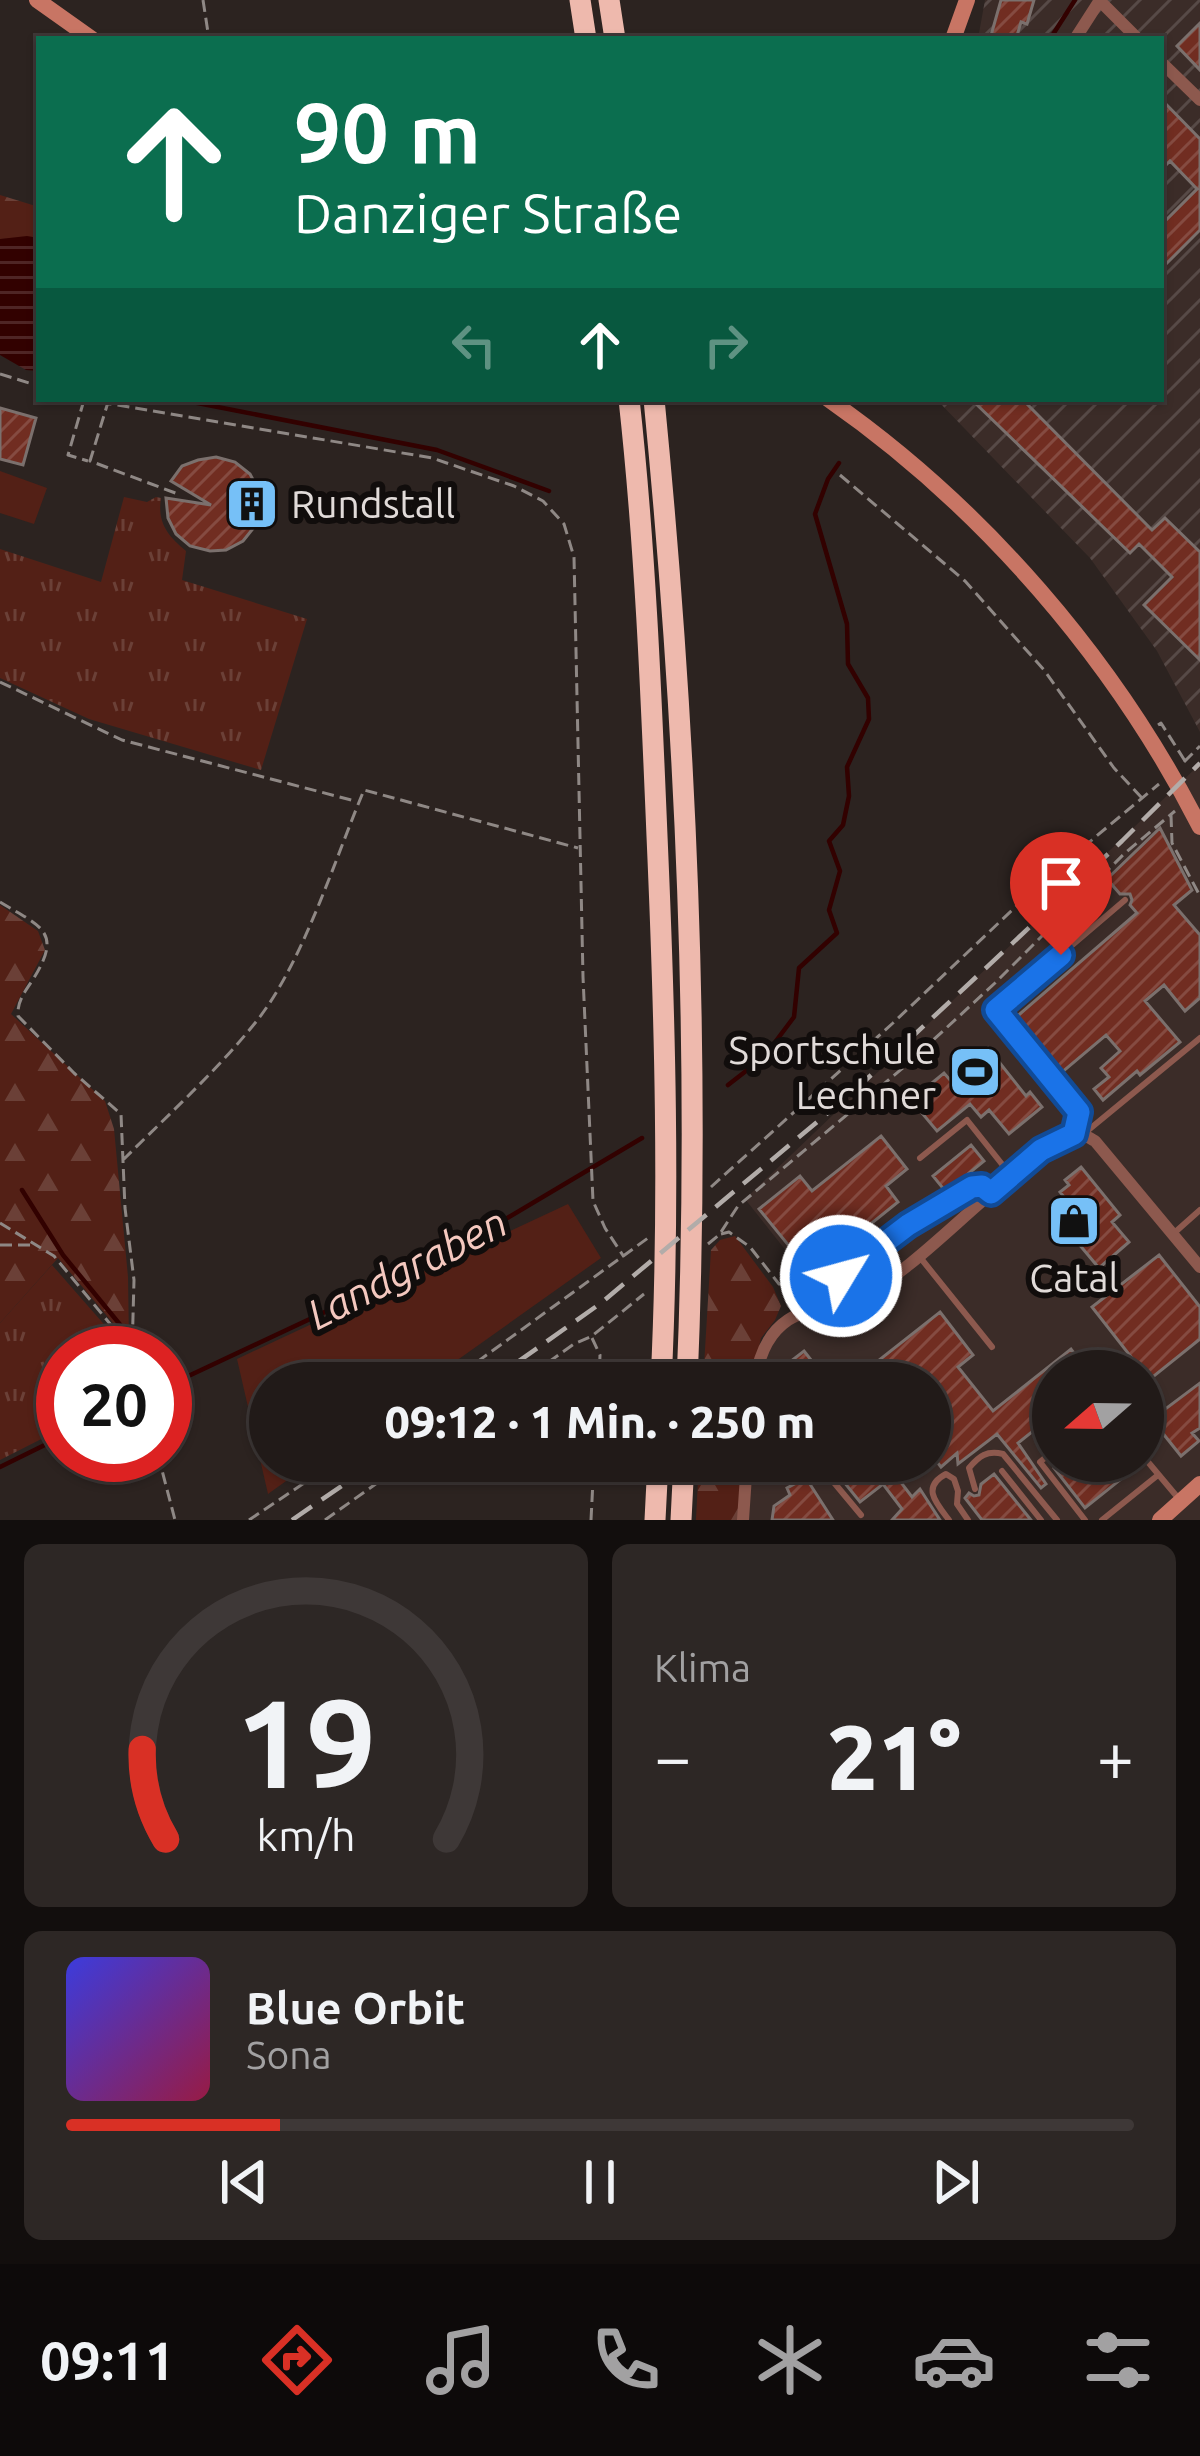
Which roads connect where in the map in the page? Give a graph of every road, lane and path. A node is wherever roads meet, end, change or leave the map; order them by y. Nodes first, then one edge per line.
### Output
1 (37, 0) edge
2 (202, 0) edge
3 (580, 0) edge
4 (610, 0) edge
5 (967, 0) edge
6 (1100, 1) edge
7 (88, 36) edge
8 (208, 36) edge
9 (586, 36) edge
10 (615, 36) edge
11 (954, 36) edge
12 (1077, 36) edge
13 (1135, 36) edge
14 (1164, 65) edge
15 (1200, 100) edge
16 (0, 374) edge
17 (36, 385) edge
18 (82, 402) edge
19 (108, 402) edge
20 (629, 402) edge
21 (654, 402) edge
22 (832, 402) edge
23 (90, 461) junction
24 (840, 475) dead end
25 (178, 494) dead end
26 (0, 682) edge
27 (1151, 730) junction
28 (1200, 746) edge
29 (1171, 774) dead end
30 (1143, 800) junction
31 (359, 802) junction
32 (1200, 826) edge
33 (580, 848) junction
34 (1200, 896) edge
35 (1125, 900) dead end
36 (0, 902) edge
37 (1200, 1038) edge
38 (1079, 1134) junction
39 (920, 1158) dead end
40 (123, 1160) junction
41 (1012, 1176) junction
42 (701, 1188) junction
43 (991, 1193) junction
44 (1200, 1210) edge
45 (662, 1219) junction
46 (0, 1222) edge
47 (1173, 1234) junction
48 (0, 1245) edge
49 (37, 1246) junction
50 (918, 1256) junction
51 (624, 1257) junction
52 (1200, 1267) edge
53 (841, 1276) dead end
54 (839, 1291) dead end
55 (111, 1326) edge
56 (132, 1326) edge
57 (992, 1347) dead end
58 (477, 1362) edge
59 (549, 1362) edge
60 (600, 1362) edge
61 (662, 1362) edge
62 (688, 1362) edge
63 (758, 1362) edge
64 (1002, 1471) dead end
65 (165, 1482) edge
66 (306, 1482) edge
67 (378, 1482) edge
68 (593, 1482) edge
69 (657, 1482) edge
70 (682, 1482) edge
71 (746, 1482) edge
72 (833, 1482) edge
73 (1056, 1482) edge
74 (1149, 1482) edge
75 (1164, 1482) edge
76 (1200, 1484) edge
77 (975, 1489) dead end
78 (1181, 1502) junction
79 (860, 1514) dead end
80 (175, 1520) edge
81 (249, 1520) edge
82 (325, 1520) edge
83 (591, 1520) edge
84 (655, 1520) edge
85 (681, 1520) edge
86 (743, 1520) edge
87 (949, 1520) edge
88 (968, 1520) edge
89 (1041, 1520) edge
90 (1057, 1520) edge
91 (1085, 1520) edge
92 (1102, 1520) edge
93 (1160, 1520) edge

1 - 7 main road
2 - 8 path
3 - 9 highway
4 - 10 highway
5 - 11 main road
6 - 12 street
6 - 13 street
14 - 15 street
16 - 17 path
18 - 23 path
19 - 23 path
19 - 33 path
20 - 45 highway
21 - 42 highway
22 - 27 main road
23 - 25 path
24 - 30 path
26 - 31 path
27 - 28 path
27 - 32 main road
29 - 30 path
30 - 42 path
31 - 33 path
31 - 40 path
33 - 51 path
34 - 54 path
35 - 38 lane
36 - 40 path
37 - 38 lane
38 - 41 street
38 - 47 street
39 - 41 lane
40 - 56 path
41 - 43 street
42 - 62 highway
43 - 50 street
43 - 53 lane
44 - 47 lane
45 - 51 path
45 - 61 highway
46 - 49 path
47 - 52 street
48 - 49 path
49 - 55 path
50 - 57 lane
50 - 63 street
51 - 58 path
59 - 60 path
64 - 89 lane
65 - 80 path
66 - 81 path
67 - 82 path
68 - 83 path
69 - 84 highway
70 - 85 highway
71 - 86 street
72 - 79 lane
73 - 91 lane
74 - 92 lane
75 - 78 lane
76 - 78 main road
77 - 90 lane
78 - 93 main road
87 - 88 lane

